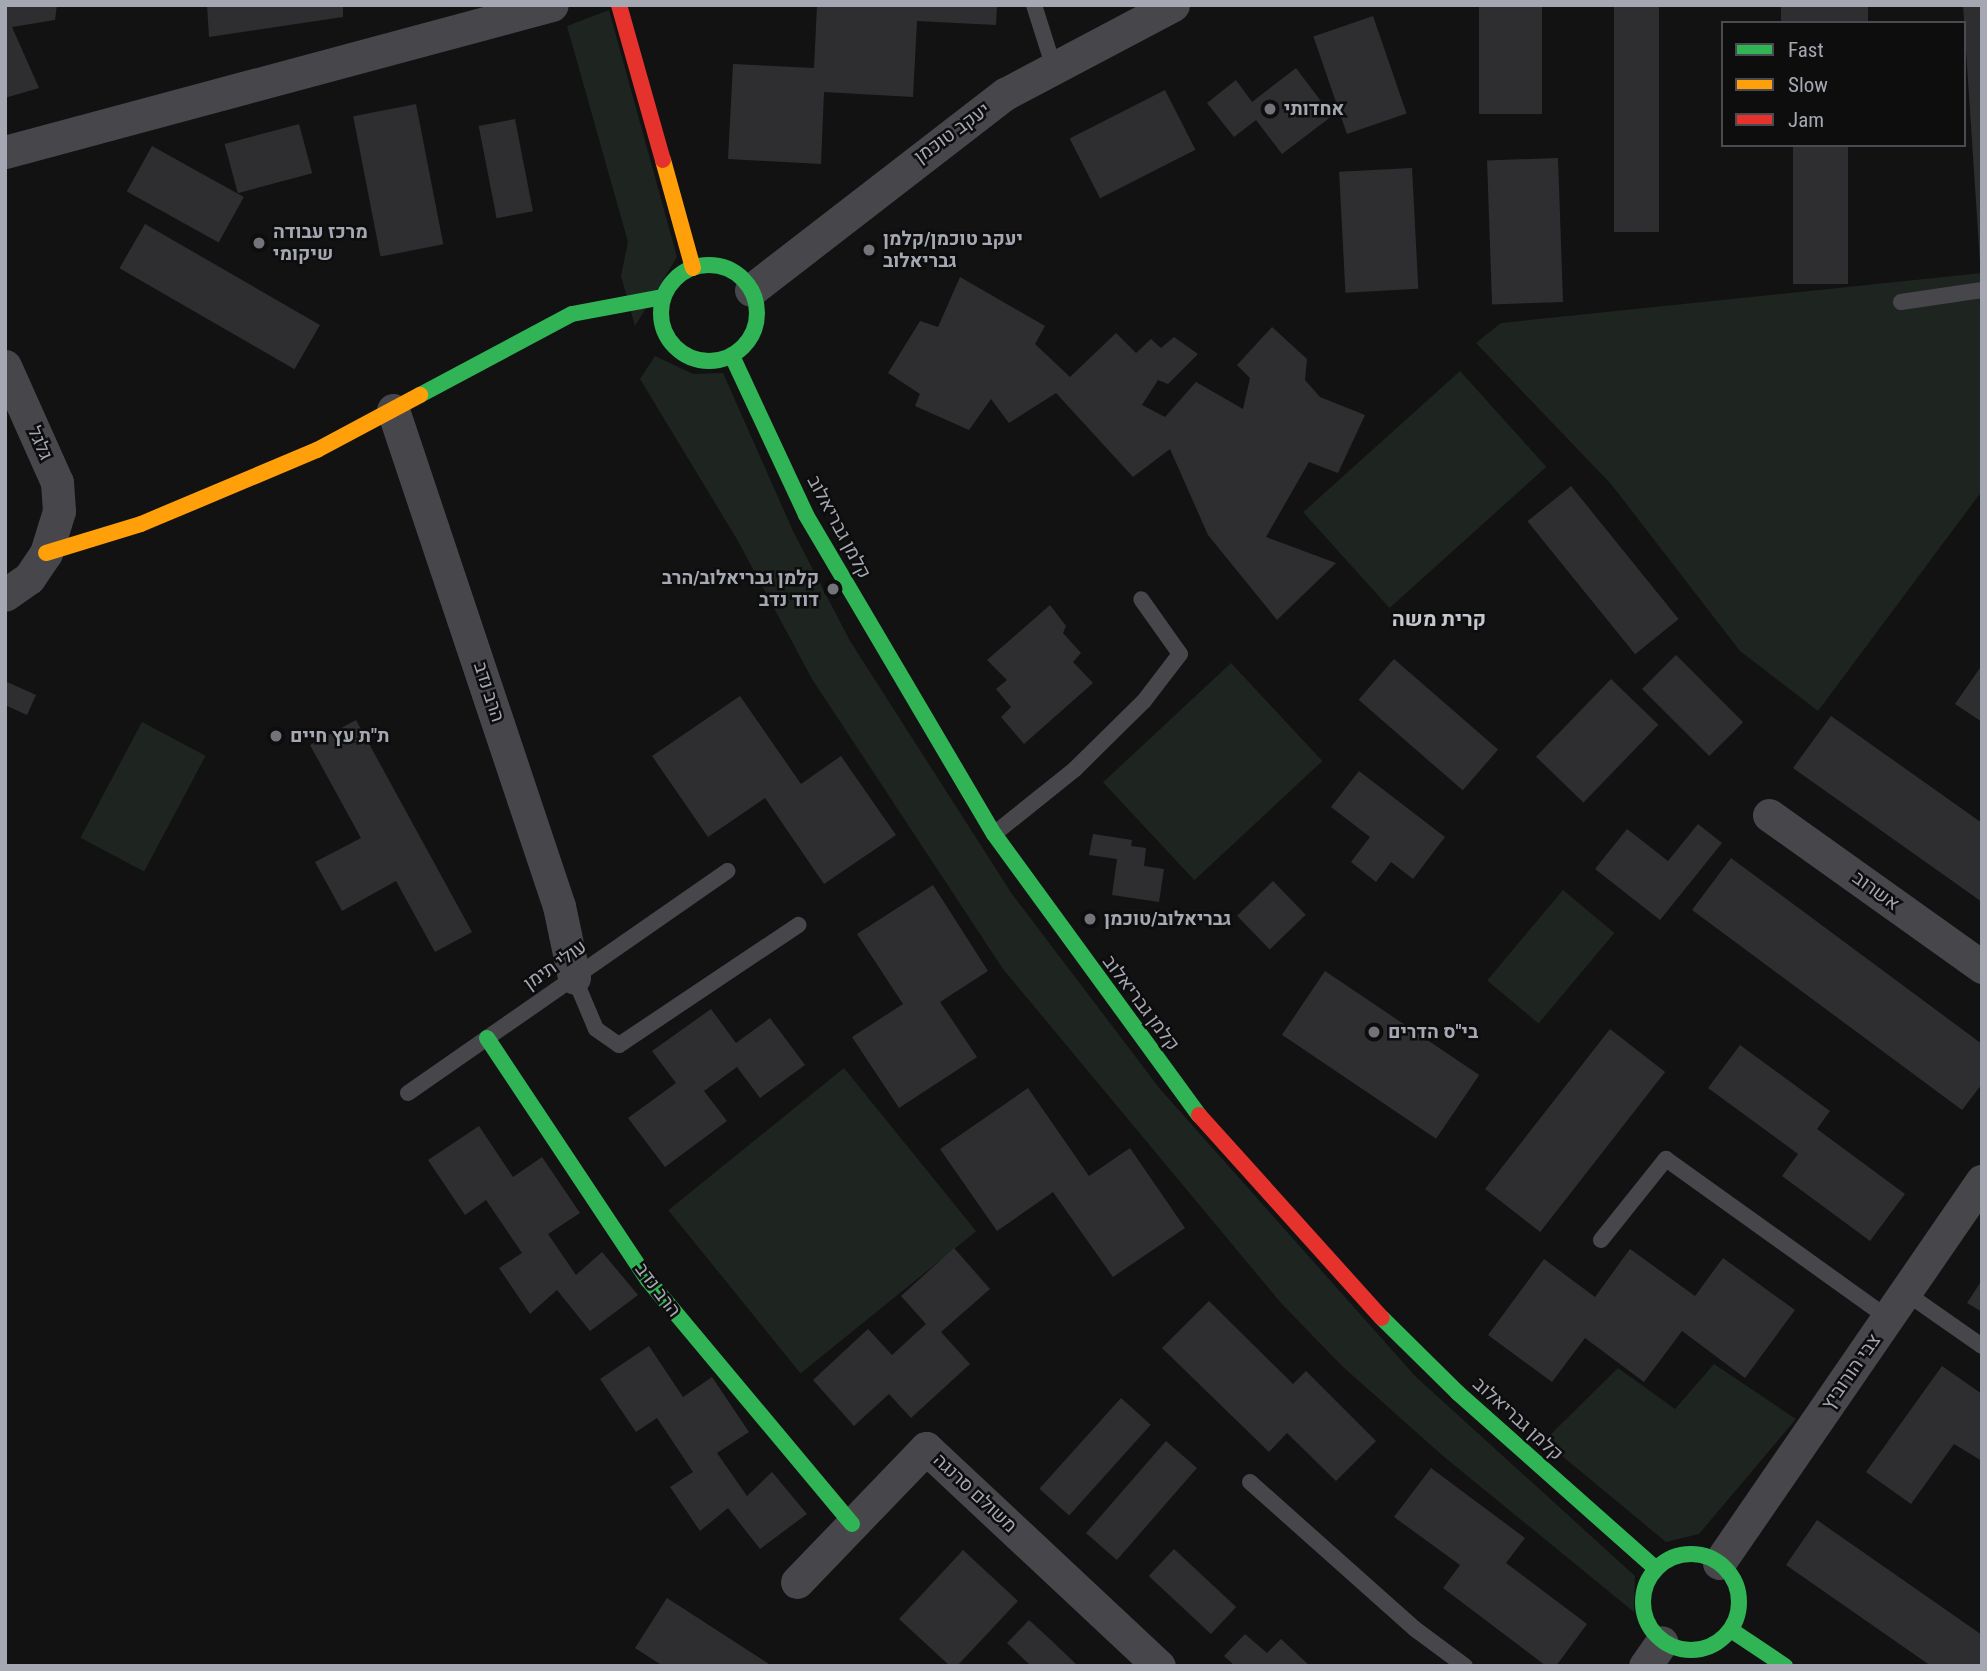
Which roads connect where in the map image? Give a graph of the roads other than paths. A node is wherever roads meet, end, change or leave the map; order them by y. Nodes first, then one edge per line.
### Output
1 (552, 5) edge
2 (618, 5) edge
3 (1034, 5) edge
4 (1173, 5) edge
5 (1053, 65) junction
6 (5, 152) edge
7 (693, 268) junction
8 (751, 290) junction
9 (1982, 290) edge
10 (663, 297) junction
11 (1901, 302) dead end
12 (732, 356) junction
13 (5, 366) edge
14 (393, 410) junction
15 (46, 553) junction
16 (5, 595) edge
17 (1141, 599) dead end
18 (1769, 815) dead end
19 (994, 834) junction
20 (727, 871) dead end
21 (798, 925) dead end
22 (1982, 967) edge
23 (574, 977) junction
24 (487, 1038) junction
25 (408, 1093) dead end
26 (1982, 1181) edge
27 (1601, 1240) dead end
28 (1897, 1306) junction
29 (1982, 1346) edge
30 (1250, 1482) dead end
31 (852, 1524) junction
32 (1719, 1563) junction
33 (1656, 1568) junction
34 (797, 1582) dead end
35 (1731, 1630) junction
36 (1654, 1654) edge
37 (1160, 1666) edge
38 (1465, 1666) edge
39 (1785, 1666) edge

1 - 6 street
2 - 7 street
3 - 5 lane
4 - 5 street, יעקב טוכמן
5 - 8 street, יעקב טוכמן
7 - 8 street
7 - 10 street
8 - 12 street
9 - 11 lane
10 - 12 street
10 - 14 street
12 - 19 street, קלמן גבריאלוב
13 - 15 street, גלגל
14 - 15 street
14 - 23 street, הרב נדב
15 - 16 street
17 - 19 lane
18 - 22 street, אשרוב
19 - 33 street, קלמן גבריאלוב
20 - 23 lane, עולי תימן
21 - 23 lane
23 - 24 lane, עולי תימן
24 - 25 lane, עולי תימן
24 - 31 street, הרב נדב
26 - 28 street, צבי הורוביץ
27 - 28 lane
28 - 29 lane
28 - 32 street, צבי הורוביץ
30 - 38 lane
31 - 34 street, משולם סרנגה
31 - 37 street, משולם סרנגה
32 - 33 street
32 - 35 street
33 - 36 street
35 - 36 street
35 - 39 street

